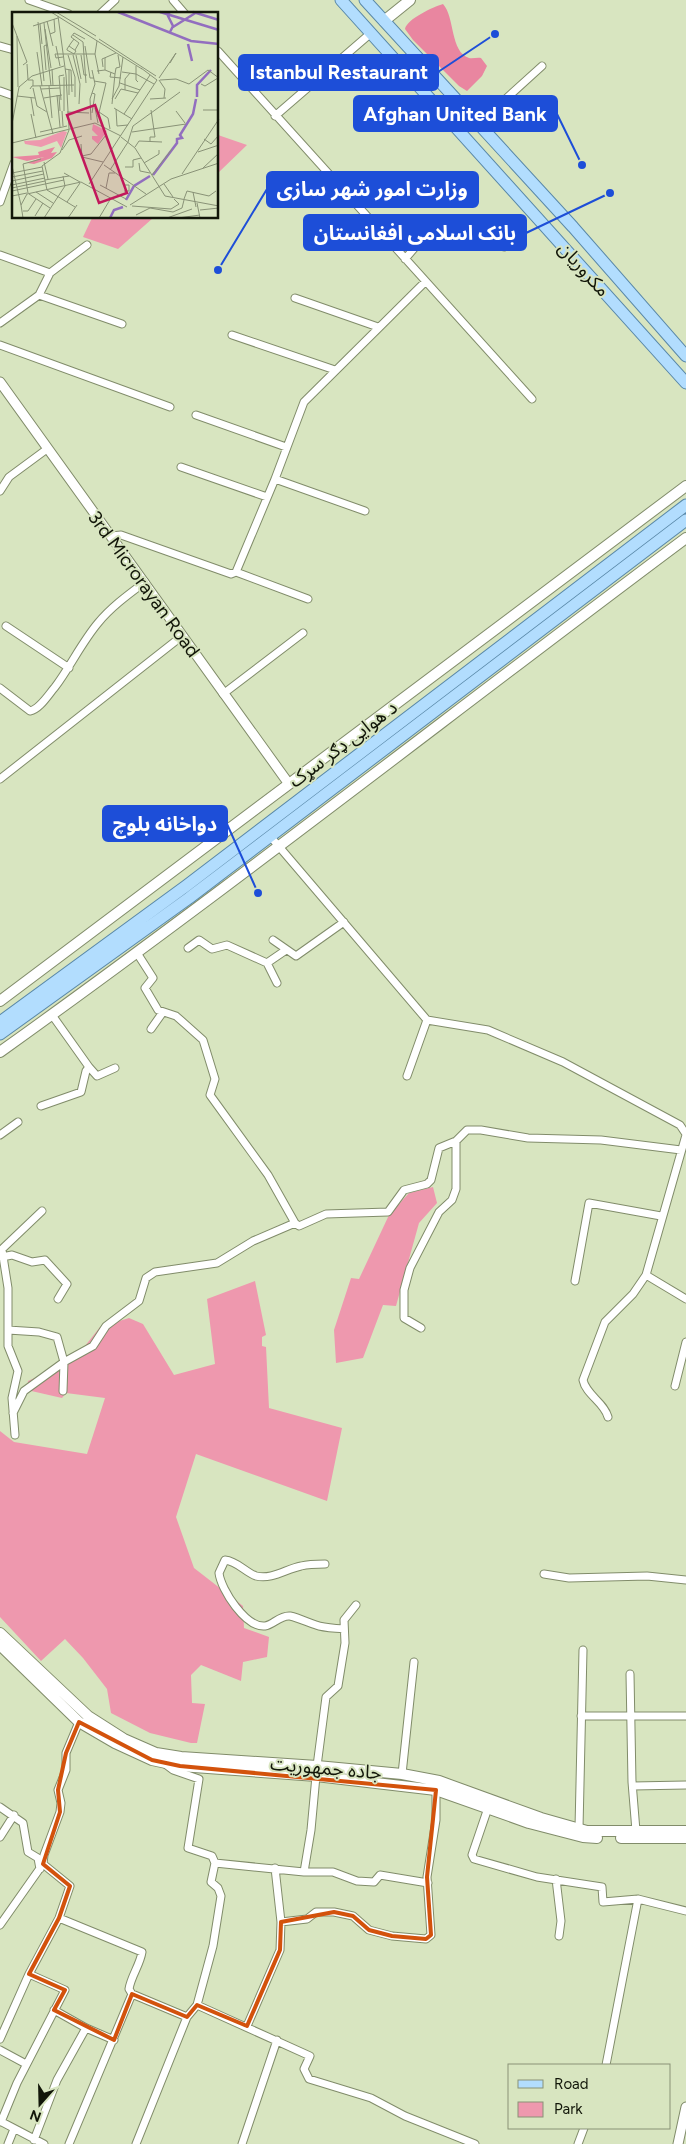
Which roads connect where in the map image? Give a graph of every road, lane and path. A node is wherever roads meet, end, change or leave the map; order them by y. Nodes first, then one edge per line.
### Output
1 (29, 0) edge
2 (115, 0) edge
3 (173, 0) edge
4 (341, 0) edge
5 (366, 0) edge
6 (410, 0) edge
7 (63, 12) edge
8 (102, 12) edge
9 (183, 12) edge
10 (384, 21) junction
11 (371, 33) junction
12 (219, 52) edge
13 (542, 66) dead end
14 (0, 91) edge
15 (12, 95) edge
16 (275, 116) junction
17 (478, 124) junction
18 (12, 167) edge
19 (3, 187) edge
20 (0, 202) edge
21 (87, 245) dead end
22 (504, 247) dead end
23 (0, 255) edge
24 (405, 259) junction
25 (50, 273) junction
26 (425, 282) junction
27 (39, 295) junction
28 (295, 298) dead end
29 (0, 323) edge
30 (122, 324) dead end
31 (378, 327) junction
32 (232, 335) dead end
33 (0, 344) edge
34 (686, 356) edge
35 (335, 370) junction
36 (0, 382) edge
37 (686, 383) edge
38 (532, 399) dead end
39 (170, 407) dead end
40 (196, 415) dead end
41 (286, 447) junction
42 (47, 449) junction
43 (181, 467) dead end
44 (275, 479) junction
45 (686, 486) edge
46 (0, 491) edge
47 (267, 497) junction
48 (686, 505) edge
49 (365, 510) dead end
50 (686, 520) edge
51 (111, 536) junction
52 (686, 538) edge
53 (236, 572) junction
54 (145, 582) junction
55 (308, 599) dead end
56 (6, 626) dead end
57 (303, 633) dead end
58 (182, 636) junction
59 (69, 668) junction
60 (0, 688) edge
61 (223, 694) junction
62 (0, 780) edge
63 (289, 784) junction
64 (270, 836) junction
65 (279, 846) junction
66 (344, 922) junction
67 (273, 940) dead end
68 (188, 948) dead end
69 (286, 950) junction
70 (137, 953) junction
71 (267, 963) junction
72 (278, 983) dead end
73 (0, 1001) edge
74 (163, 1012) junction
75 (52, 1015) junction
76 (427, 1020) junction
77 (0, 1022) edge
78 (151, 1029) dead end
79 (0, 1034) edge
80 (0, 1052) edge
81 (90, 1067) junction
82 (115, 1068) dead end
83 (407, 1076) dead end
84 (41, 1106) dead end
85 (18, 1122) dead end
86 (686, 1134) edge
87 (0, 1135) edge
88 (456, 1141) junction
89 (681, 1150) junction
90 (42, 1211) dead end
91 (661, 1216) junction
92 (295, 1223) junction
93 (1, 1252) edge
94 (646, 1275) junction
95 (575, 1281) dead end
96 (58, 1299) dead end
97 (686, 1300) edge
98 (422, 1328) dead end
99 (8, 1330) junction
100 (686, 1342) edge
101 (4, 1345) edge
102 (64, 1362) junction
103 (675, 1386) dead end
104 (63, 1391) dead end
105 (13, 1413) junction
106 (608, 1417) dead end
107 (15, 1435) dead end
108 (325, 1564) dead end
109 (544, 1574) dead end
110 (686, 1580) edge
111 (356, 1605) dead end
112 (343, 1630) junction
113 (0, 1633) edge
114 (0, 1645) edge
115 (583, 1650) dead end
116 (414, 1662) dead end
117 (630, 1674) dead end
118 (581, 1716) junction
119 (631, 1716) junction
120 (686, 1716) edge
121 (79, 1722) junction
122 (162, 1762) junction
123 (316, 1771) junction
124 (402, 1774) junction
125 (686, 1785) edge
126 (632, 1786) junction
127 (436, 1790) junction
128 (0, 1807) edge
129 (488, 1808) junction
130 (14, 1815) junction
131 (579, 1828) junction
132 (686, 1831) edge
133 (637, 1833) junction
134 (0, 1837) edge
135 (686, 1838) edge
136 (215, 1863) junction
137 (42, 1867) junction
138 (275, 1868) junction
139 (304, 1872) junction
140 (556, 1879) junction
141 (428, 1883) junction
142 (638, 1899) junction
143 (686, 1911) edge
144 (59, 1918) junction
145 (281, 1922) junction
146 (0, 1925) edge
147 (559, 1936) dead end
148 (29, 1974) junction
149 (132, 1994) junction
150 (197, 2005) junction
151 (54, 2010) junction
152 (187, 2017) junction
153 (247, 2026) junction
154 (86, 2028) junction
155 (0, 2038) edge
156 (114, 2040) junction
157 (277, 2040) junction
158 (0, 2050) edge
159 (26, 2064) junction
160 (606, 2064) edge
161 (686, 2107) edge
162 (1, 2122) edge
163 (14, 2129) junction
164 (584, 2129) edge
165 (34, 2140) junction
166 (8, 2144) edge
167 (44, 2144) edge
168 (69, 2144) edge
169 (136, 2144) edge
170 (242, 2144) edge
171 (475, 2144) edge
172 (578, 2144) edge
173 (678, 2144) edge

1 - 7 street
2 - 8 street
3 - 9 street
4 - 11 main road, مکروریان
5 - 10 main road
6 - 10 main road
10 - 17 main road
11 - 16 street
11 - 37 main road, مکروریان
12 - 16 street
13 - 17 street
14 - 15 street
16 - 24 street
17 - 34 main road
18 - 19 street
19 - 20 street
21 - 25 street
22 - 24 street
23 - 25 street
24 - 26 street
25 - 27 street
26 - 31 street
26 - 38 street
27 - 29 street
27 - 30 street
28 - 31 street
31 - 35 street
32 - 35 street
33 - 39 street
35 - 41 street
36 - 42 street, 3rd Microrayan Road
40 - 41 street
41 - 44 street
42 - 46 street
42 - 51 street, 3rd Microrayan Road
43 - 47 street
44 - 47 street
44 - 49 street
45 - 63 main road, د هوایی ډګر سړک
47 - 53 street
48 - 77 main road
50 - 64 main road
51 - 53 street
51 - 54 street, 3rd Microrayan Road
52 - 65 main road
53 - 55 street
54 - 58 street, 3rd Microrayan Road
54 - 59 street
56 - 59 street
57 - 61 street
58 - 61 street, 3rd Microrayan Road
58 - 62 street
59 - 60 street
61 - 63 street, 3rd Microrayan Road
63 - 73 main road, د هوایی ډګر سړک
64 - 65 street
64 - 79 main road
65 - 66 street
65 - 70 main road
66 - 69 street
66 - 76 street
67 - 69 street
68 - 71 street
69 - 71 street
70 - 74 street
70 - 75 main road
71 - 72 street
74 - 78 street
74 - 92 street
75 - 80 main road
75 - 81 street
76 - 83 street
76 - 86 street
81 - 82 street
81 - 84 street
85 - 87 street
86 - 89 street
88 - 89 street
88 - 92 street
88 - 98 street
89 - 91 street
90 - 93 street
91 - 94 street
91 - 95 street
92 - 102 street
93 - 96 street
93 - 99 street
94 - 97 street
94 - 106 street
99 - 101 street
99 - 102 street
100 - 103 street
101 - 105 street
102 - 104 street
102 - 105 street
105 - 107 street
108 - 112 street
109 - 110 street
111 - 112 street
112 - 123 street
113 - 123 main road, جاده جمهوریت
114 - 121 main road, جاده جمهوریت
115 - 118 street
116 - 124 street
117 - 119 street
118 - 119 street
118 - 131 street
119 - 120 street
119 - 126 street
121 - 122 main road, جاده جمهوریت
121 - 137 street
122 - 123 main road, جاده جمهوریت
122 - 136 street
123 - 124 main road, جاده جمهوریت
123 - 127 main road, جاده جمهوریت
123 - 139 street
124 - 131 main road, جاده جمهوریت
125 - 126 street
126 - 133 street
127 - 129 main road, جاده جمهوریت
127 - 141 street
128 - 130 street
129 - 133 main road, جاده جمهوریت
129 - 140 street
130 - 134 street
130 - 137 street
131 - 133 main road, جاده جمهوریت
132 - 133 main road, جاده جمهوریت
133 - 135 main road, جاده جمهوریت
136 - 138 street
136 - 150 street
137 - 144 street
137 - 146 street
138 - 139 street
138 - 145 street
139 - 141 street
140 - 142 street
140 - 147 street
141 - 145 street
142 - 143 street
142 - 160 street
144 - 148 street
144 - 149 street
145 - 153 street
148 - 151 street
148 - 155 street
149 - 152 street
149 - 156 street
150 - 152 street
150 - 153 street
151 - 154 street
151 - 159 street
152 - 169 street
153 - 157 street
154 - 156 street
154 - 165 street
156 - 168 street
157 - 170 street
157 - 171 street
158 - 159 street
159 - 162 street
161 - 173 street
162 - 163 street
163 - 165 street
163 - 166 street
164 - 172 street
165 - 167 street

